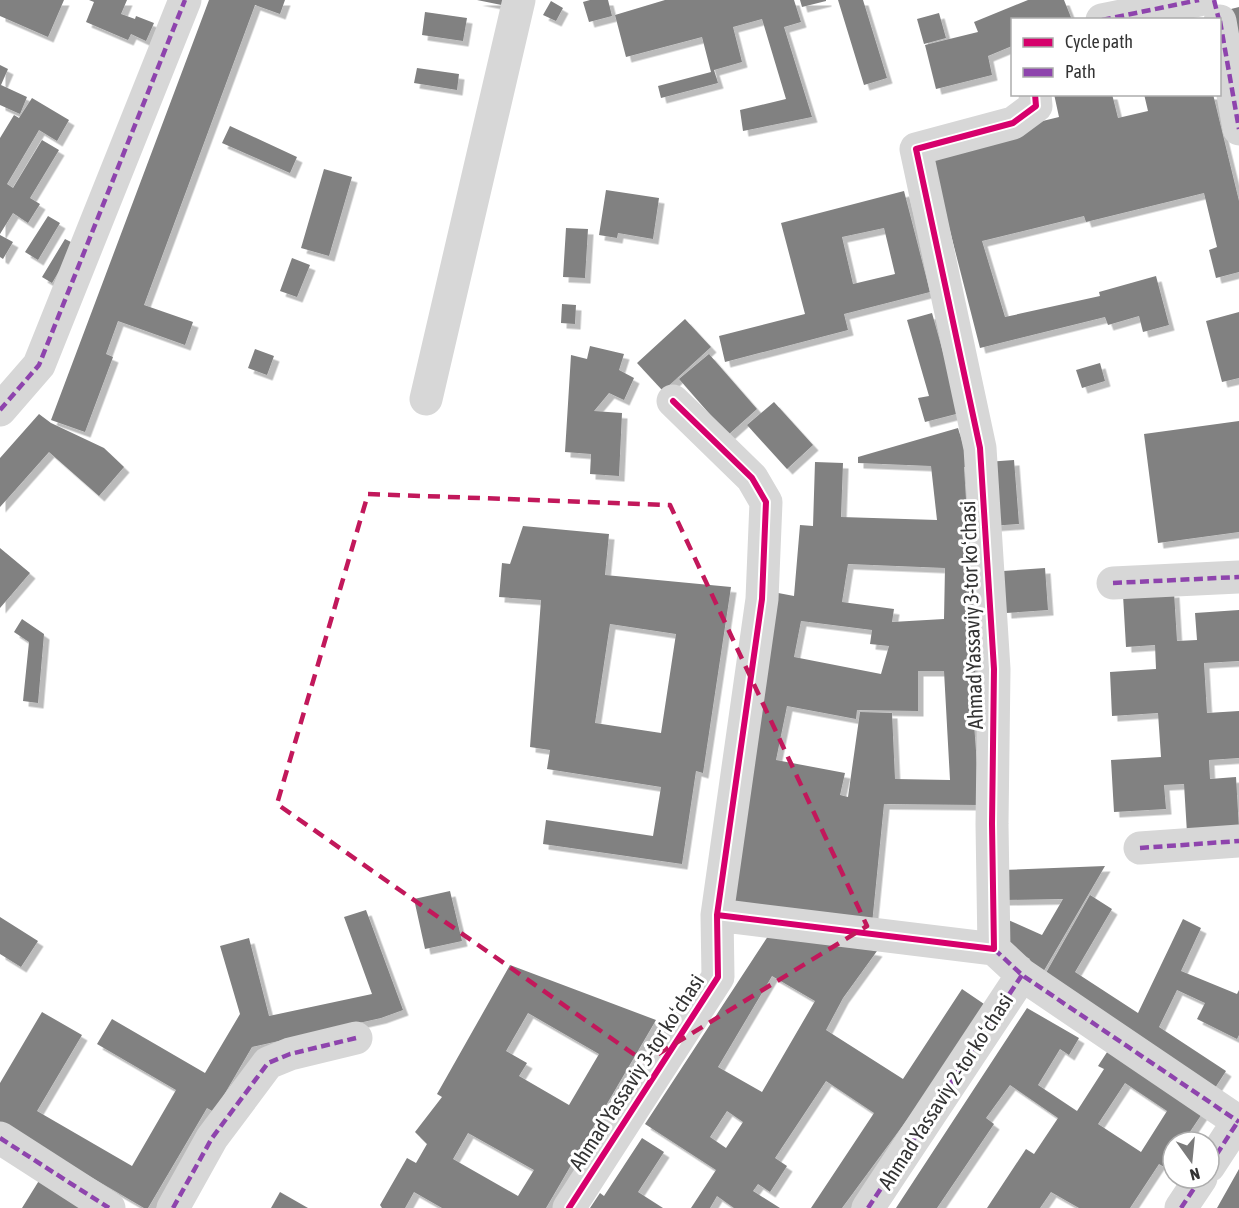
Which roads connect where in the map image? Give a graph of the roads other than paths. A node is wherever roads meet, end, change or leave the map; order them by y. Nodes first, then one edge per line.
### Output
1 (185, 0) edge
2 (519, 0) edge
3 (1199, 0) edge
4 (1214, 0) edge
5 (1112, 18) edge
6 (1218, 18) edge
7 (1221, 31) edge
8 (1035, 96) edge
9 (1239, 129) edge
10 (426, 399) dead end
11 (673, 401) dead end
12 (0, 410) edge
13 (1239, 577) edge
14 (1113, 583) dead end
15 (1239, 841) edge
16 (1140, 848) dead end
17 (717, 915) junction
18 (994, 949) junction
19 (1022, 975) junction
20 (356, 1038) dead end
21 (1239, 1121) edge
22 (0, 1138) edge
23 (1221, 1148) edge
24 (1193, 1190) edge
25 (109, 1208) edge
26 (173, 1208) edge
27 (568, 1208) edge
28 (868, 1208) edge
29 (1181, 1208) edge

1 - 12 street
2 - 10 street
3 - 5 street
4 - 6 street
7 - 9 street
8 - 18 street, Ahmad Yassaviy 3-tor koʻchasi
11 - 17 street, Ahmad Yassaviy 3-tor koʻchasi
13 - 14 street
15 - 16 street
17 - 18 street
17 - 27 street, Ahmad Yassaviy 3-tor koʻchasi
18 - 19 street
19 - 21 street
19 - 28 street, Ahmad Yassaviy 2-tor koʻchasi
20 - 26 street
21 - 23 street
22 - 25 street
24 - 29 street

